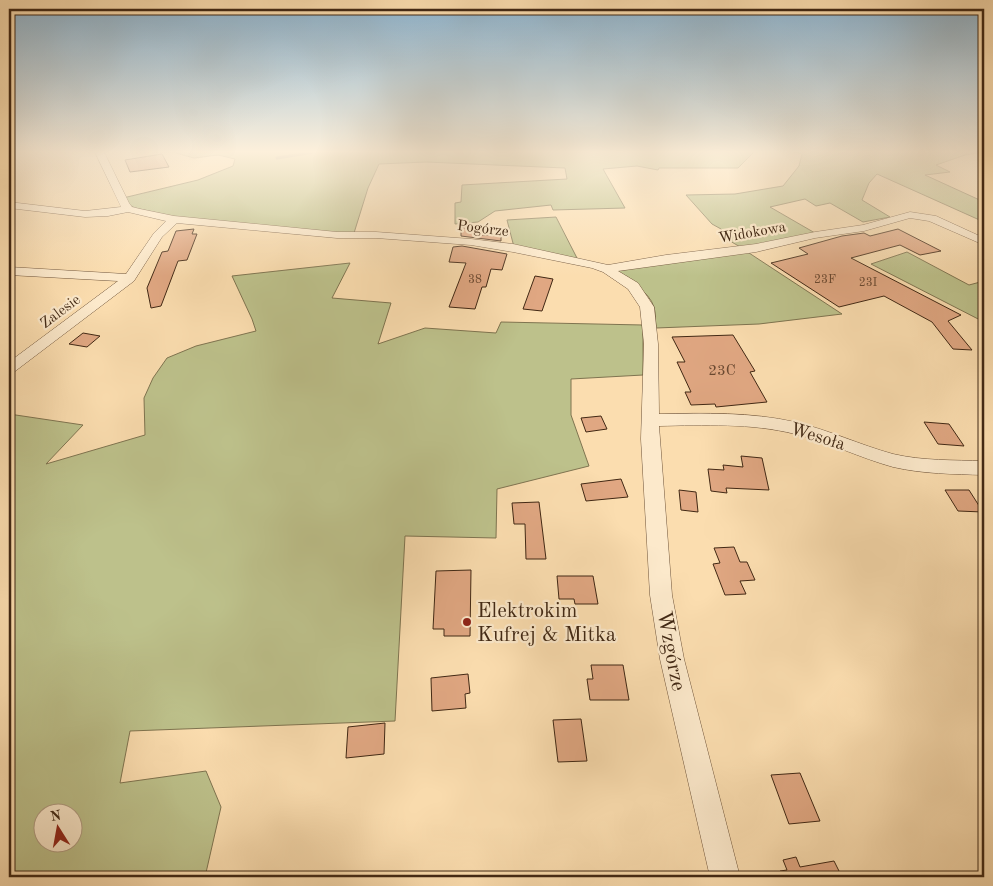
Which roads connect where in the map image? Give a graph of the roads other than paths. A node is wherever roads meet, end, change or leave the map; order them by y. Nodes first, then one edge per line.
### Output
1 (119, 193) edge
2 (9, 205) edge
3 (128, 208) junction
4 (174, 219) junction
5 (984, 242) edge
6 (607, 269) junction
7 (9, 271) edge
8 (130, 278) junction
9 (9, 369) edge
10 (650, 420) junction
11 (984, 468) edge
12 (725, 877) edge

1 - 3 street
2 - 3 street
3 - 4 street, Pogórze
4 - 6 street, Pogórze
4 - 8 street, Zalesie
5 - 6 street, Widokowa
6 - 10 street, Pogórze
7 - 8 street, Zalesie
8 - 9 street, Zalesie
10 - 11 street, Wesoła
10 - 12 street, Wzgórze

